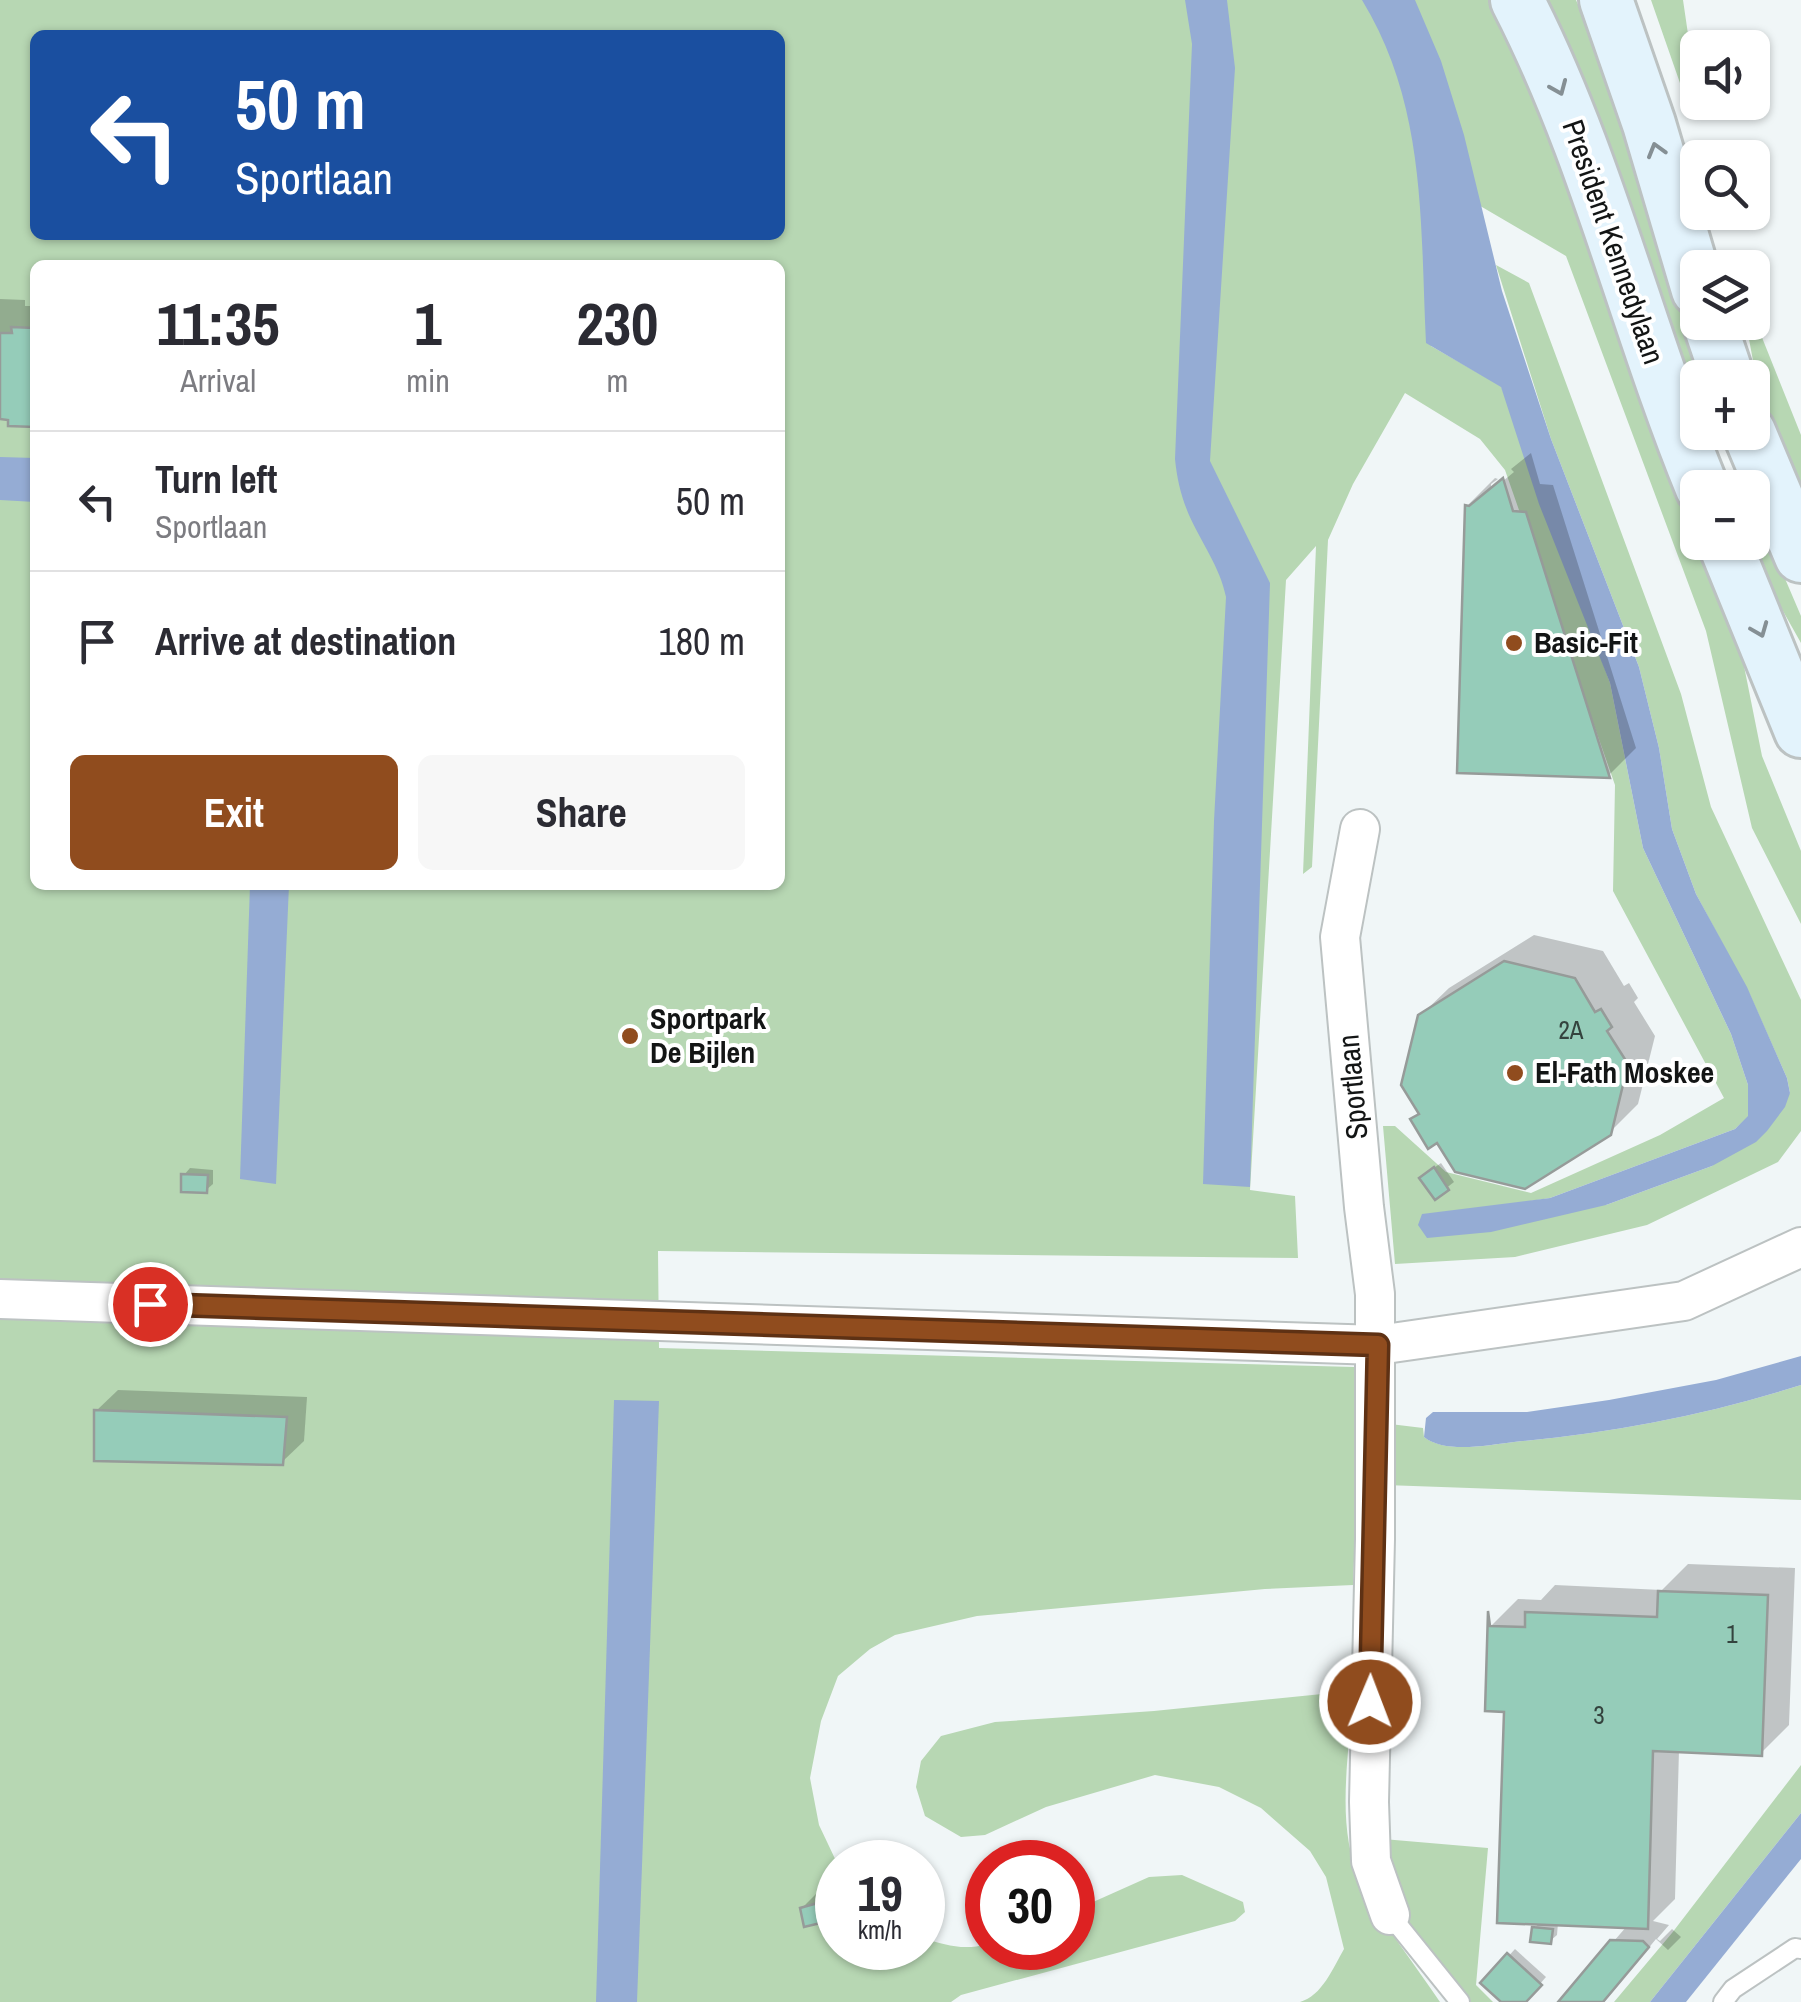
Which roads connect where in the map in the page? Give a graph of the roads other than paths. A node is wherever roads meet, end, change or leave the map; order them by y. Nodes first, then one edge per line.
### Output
1 (1517, 0) edge
2 (1606, 0) edge
3 (1686, 250) edge
4 (1757, 450) edge
5 (1695, 470) edge
6 (1801, 556) edge
7 (1731, 560) edge
8 (1801, 731) edge
9 (1360, 829) dead end
10 (1801, 1247) edge
11 (0, 1299) edge
12 (1378, 1345) junction
13 (1390, 1916) joint
14 (1801, 1948) edge
15 (1460, 2002) edge
16 (1723, 2002) edge

1 -> 5 main road, President Kennedylaan
3 -> 2 main road
4 - 6 main road
7 -> 8 main road
9 - 12 street, Sportlaan
10 - 12 street
11 - 12 street
12 - 13 street, Sportlaan
13 - 15 lane, Sportlaan
14 - 16 lane

